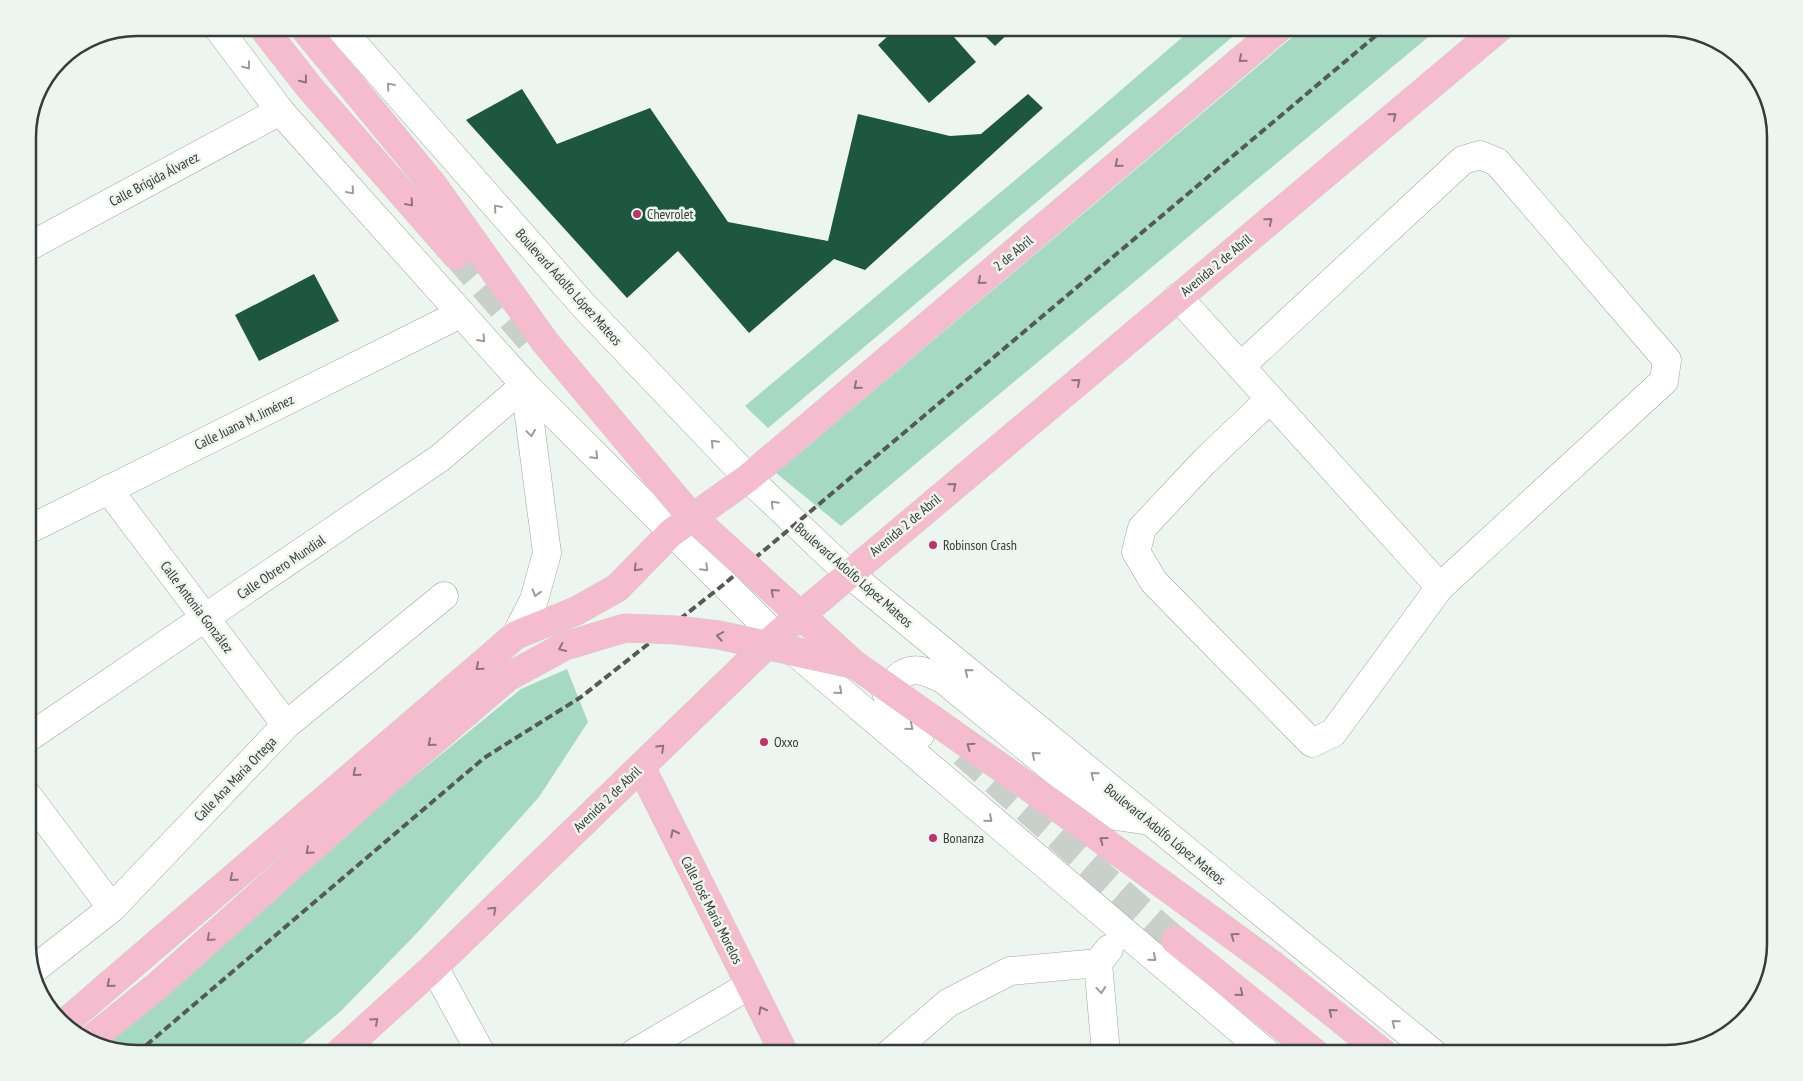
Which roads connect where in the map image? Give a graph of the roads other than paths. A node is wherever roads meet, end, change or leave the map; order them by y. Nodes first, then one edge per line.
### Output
1 (224, 36) edge
2 (269, 36) edge
3 (311, 36) edge
4 (347, 36) edge
5 (1270, 36) edge
6 (1489, 36) edge
7 (280, 111) junction
8 (36, 243) edge
9 (456, 255) tunnel mouth
10 (1178, 297) junction
11 (460, 314) junction
12 (1241, 366) junction
13 (525, 385) junction
14 (1269, 400) junction
15 (748, 478) junction
16 (108, 489) junction
17 (36, 526) edge
18 (671, 533) junction
19 (848, 573) junction
20 (1440, 587) junction
21 (444, 596) dead end
22 (205, 619) junction
23 (516, 635) junction
24 (776, 636) junction
25 (854, 664) junction
26 (286, 725) junction
27 (36, 733) edge
28 (641, 768) junction
29 (958, 792) junction
30 (36, 807) edge
31 (1150, 821) junction
32 (112, 908) junction
33 (1123, 933) junction
34 (1175, 940) tunnel mouth
35 (1098, 963) junction
36 (39, 966) edge
37 (434, 967) junction
38 (750, 986) junction
39 (70, 1019) edge
40 (95, 1035) edge
41 (349, 1045) edge
42 (477, 1045) edge
43 (649, 1045) edge
44 (780, 1045) edge
45 (900, 1045) edge
46 (1105, 1045) edge
47 (1256, 1045) edge
48 (1304, 1045) edge
49 (1372, 1045) edge
50 (1422, 1045) edge

1 -> 7 street
2 -> 9 main road
25 -> 3 main road, bridge
15 -> 4 street, Boulevard Adolfo López Mateos
5 -> 15 main road, 2 de Abril
10 -> 6 main road, Avenida 2 de Abril
7 - 8 street, Calle Brígida Álvarez
7 -> 11 street
10 - 12 street
19 -> 10 main road, Avenida 2 de Abril
11 -> 13 street
11 - 16 street, Calle Juana M. Jiménez
12 - 14 street
12 - 20 street
13 -> 18 street
13 - 22 street, Calle Obrero Mundial
13 -> 23 street
14 - 20 street
14 - 20 street
15 - 18 main road, 2 de Abril
19 -> 15 street, Boulevard Adolfo López Mateos
16 - 17 street, Calle Juana M. Jiménez
16 - 22 street, Calle Antonia González
18 -> 23 main road, 2 de Abril
18 -> 24 street
19 - 24 main road, Avenida 2 de Abril
31 -> 19 street, Boulevard Adolfo López Mateos
21 - 26 street, Calle Ana María Ortega
22 - 26 street, Calle Antonia González
22 - 27 street, Calle Obrero Mundial
23 -> 39 main road, 2 de Abril
28 -> 24 main road, Avenida 2 de Abril
24 -> 29 street
25 -> 40 main road, bridge
49 -> 25 main road, bridge
26 - 32 street, Calle Ana María Ortega
37 -> 28 main road, Avenida 2 de Abril
38 -> 28 main road, Calle José María Morelos
31 -> 29 street
29 -> 33 street
30 - 32 street
50 -> 31 street, Boulevard Adolfo López Mateos
32 - 36 street, Calle Ana María Ortega
33 - 35 street
33 -> 47 street
34 -> 48 main road
35 - 45 street
35 -> 46 street
41 -> 37 main road, Avenida 2 de Abril
37 - 42 street
38 - 43 street
44 -> 38 main road, Calle José María Morelos

